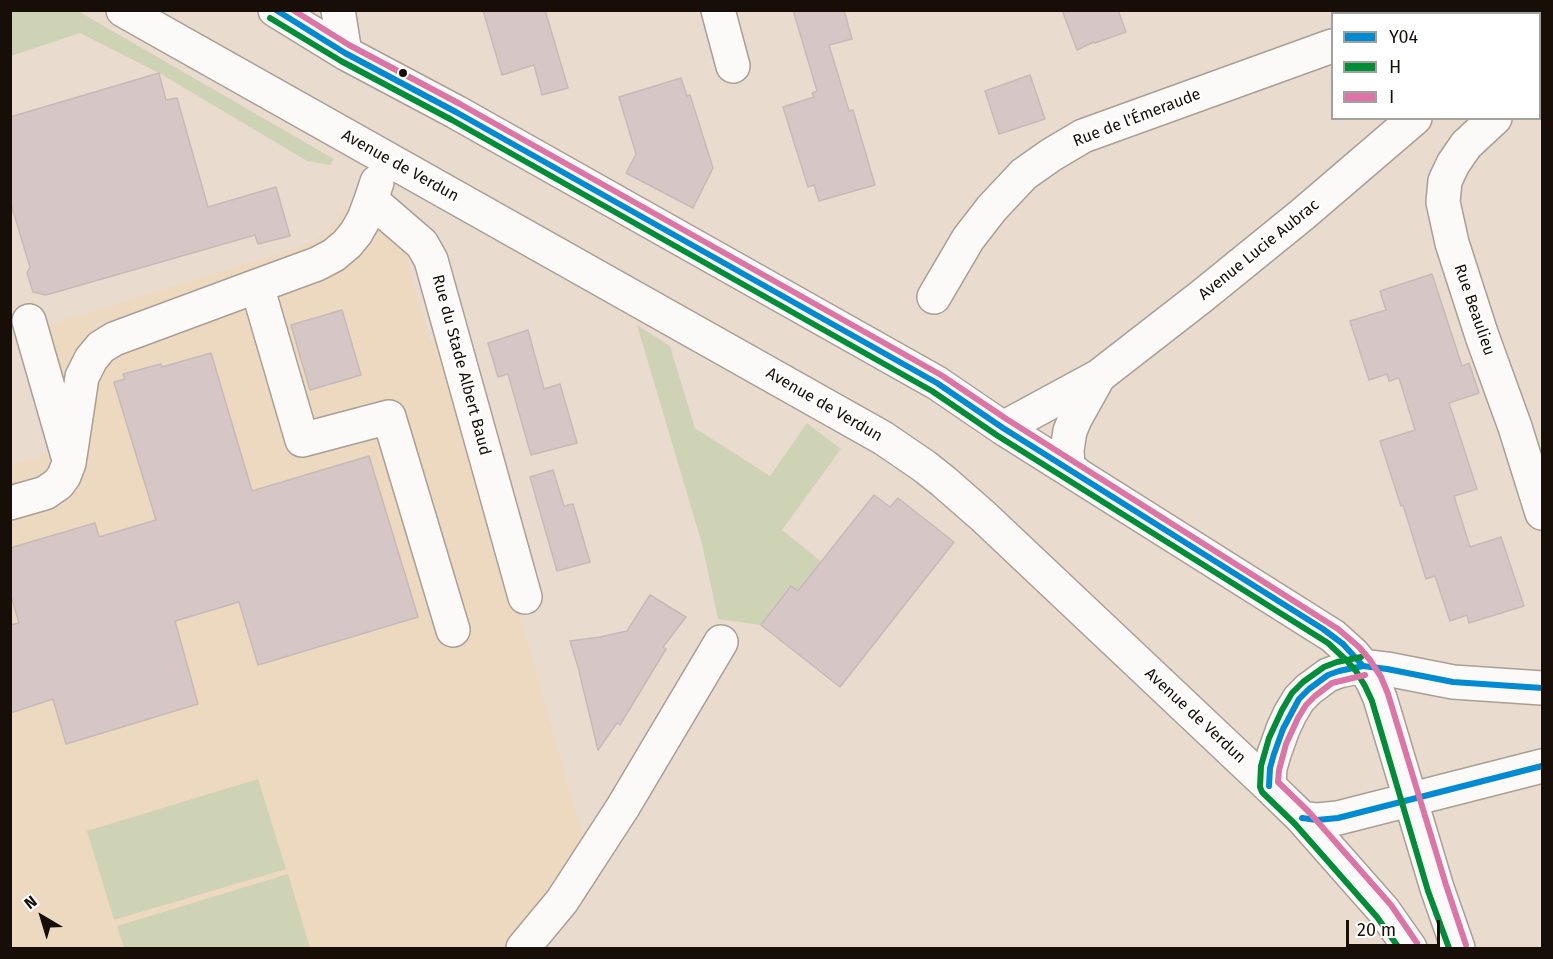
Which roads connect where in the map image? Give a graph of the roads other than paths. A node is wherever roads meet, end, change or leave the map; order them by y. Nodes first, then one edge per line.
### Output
1 (123, 10) edge
2 (275, 10) edge
3 (339, 10) edge
4 (718, 10) edge
5 (1331, 46) edge
6 (345, 53) junction
7 (733, 66) dead end
8 (1493, 120) edge
9 (1406, 122) edge
10 (384, 157) junction
11 (371, 200) junction
12 (257, 286) junction
13 (934, 297) dead end
14 (29, 321) dead end
15 (1099, 376) junction
16 (1003, 428) junction
17 (69, 463) junction
18 (1079, 476) junction
19 (10, 503) edge
20 (1542, 513) edge
21 (525, 597) dead end
22 (453, 630) dead end
23 (721, 642) dead end
24 (1363, 666) junction
25 (1542, 688) edge
26 (1542, 766) edge
27 (1269, 786) junction
28 (1411, 799) junction
29 (1302, 818) junction
30 (523, 948) edge
31 (1410, 948) edge
32 (1458, 948) edge

1 - 10 street, Avenue de Verdun
2 - 6 street
3 - 6 street
4 - 7 street
5 - 13 street, Rue de l'Émeraude
6 - 16 street
8 - 20 street, Rue Beaulieu
9 - 15 street, Avenue Lucie Aubrac
10 - 11 street
10 - 27 street, Avenue de Verdun
11 - 12 street
11 - 21 street, Rue du Stade Albert Baud
12 - 17 street
12 - 22 street
14 - 17 street
15 - 16 street, Avenue Lucie Aubrac
15 - 18 street, Avenue Lucie Aubrac
16 - 18 street
17 - 19 street
18 - 24 street
23 - 30 street
24 - 25 street
24 - 27 street
24 - 28 street
26 - 28 street
27 - 29 street, Avenue de Verdun
28 - 29 street
28 - 32 street
29 - 31 street, Avenue de Verdun

